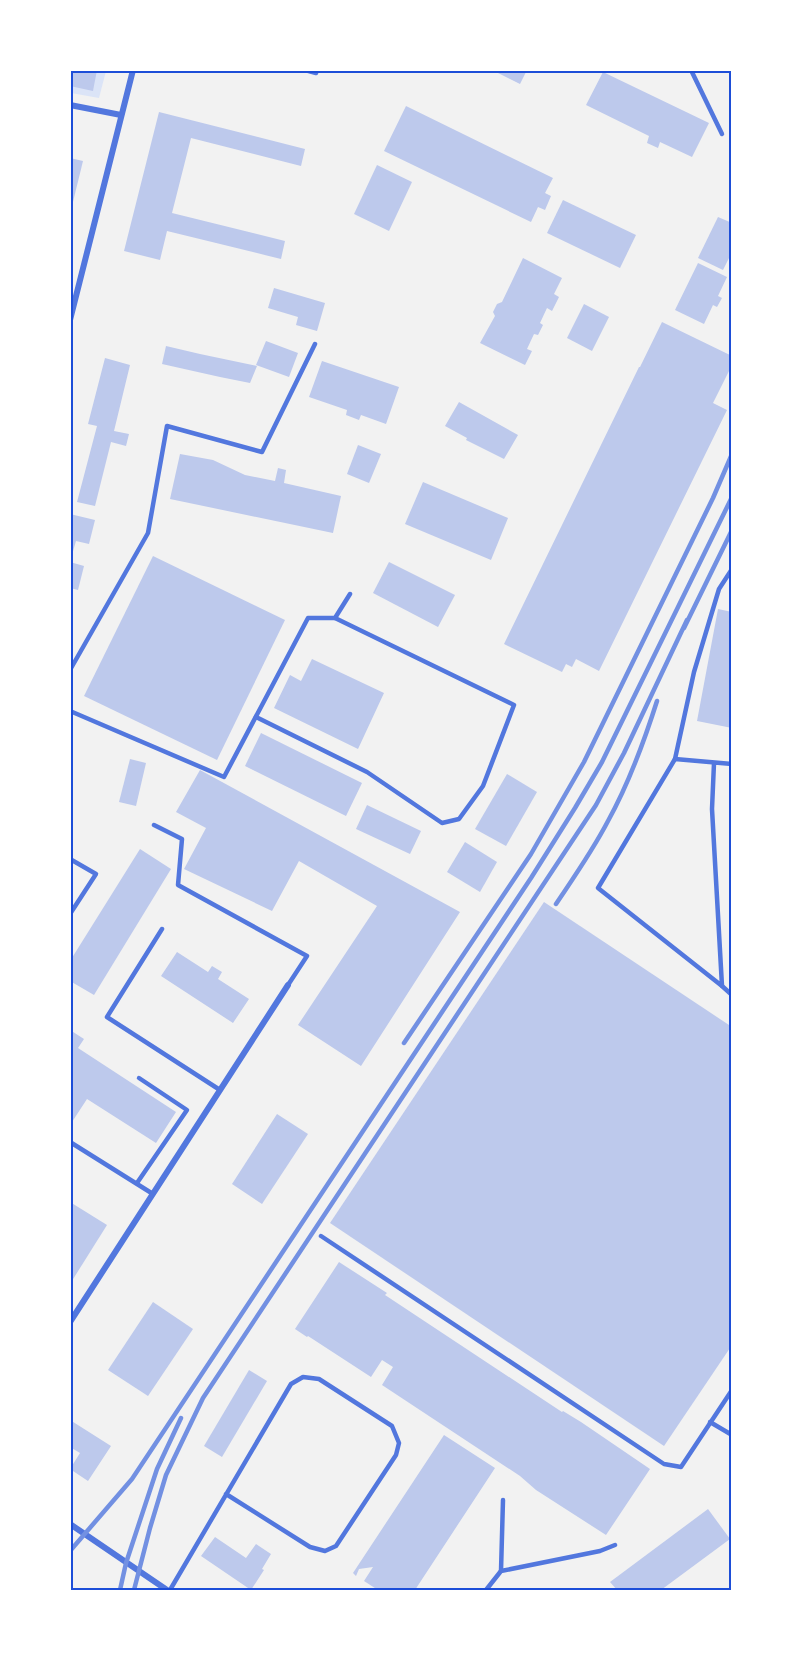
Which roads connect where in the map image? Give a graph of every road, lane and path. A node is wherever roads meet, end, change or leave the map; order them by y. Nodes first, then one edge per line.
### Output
1 (133, 70) edge
2 (305, 70) edge
3 (317, 70) edge
4 (691, 70) edge
5 (70, 105) edge
6 (121, 115) junction
7 (722, 134) dead end
8 (74, 290) edge
9 (70, 320) edge
10 (315, 344) dead end
11 (732, 570) edge
12 (350, 594) dead end
13 (335, 618) junction
14 (70, 670) edge
15 (70, 711) edge
16 (256, 717) junction
17 (675, 759) junction
18 (714, 763) junction
19 (732, 764) edge
20 (154, 825) dead end
21 (70, 859) edge
22 (70, 914) edge
23 (162, 929) dead end
24 (288, 985) joint
25 (722, 986) junction
26 (732, 995) edge
27 (139, 1077) dead end
28 (220, 1090) junction
29 (70, 1142) edge
30 (137, 1183) junction
31 (153, 1194) junction
32 (321, 1236) dead end
33 (70, 1322) edge
34 (732, 1390) edge
35 (710, 1422) junction
36 (732, 1435) edge
37 (226, 1494) junction
38 (503, 1500) dead end
39 (70, 1524) edge
40 (615, 1545) dead end
41 (501, 1571) junction
42 (169, 1590) edge
43 (486, 1590) edge

1 - 6 street
2 - 3 lane
4 - 7 lane
5 - 6 street
6 - 8 street
8 - 9 street
10 - 14 lane
11 - 17 lane
12 - 13 lane
13 - 16 lane
13 - 16 lane
15 - 16 lane
17 - 18 lane
17 - 25 lane
18 - 19 lane
18 - 25 lane
20 - 24 lane
21 - 22 lane
23 - 28 lane
24 - 28 street
25 - 26 lane
27 - 30 lane
28 - 31 street
29 - 30 lane
30 - 31 lane
31 - 33 street
32 - 35 lane
34 - 35 lane
35 - 36 lane
37 - 37 lane
37 - 42 lane
38 - 41 lane
39 - 42 street
40 - 41 lane
41 - 43 lane

